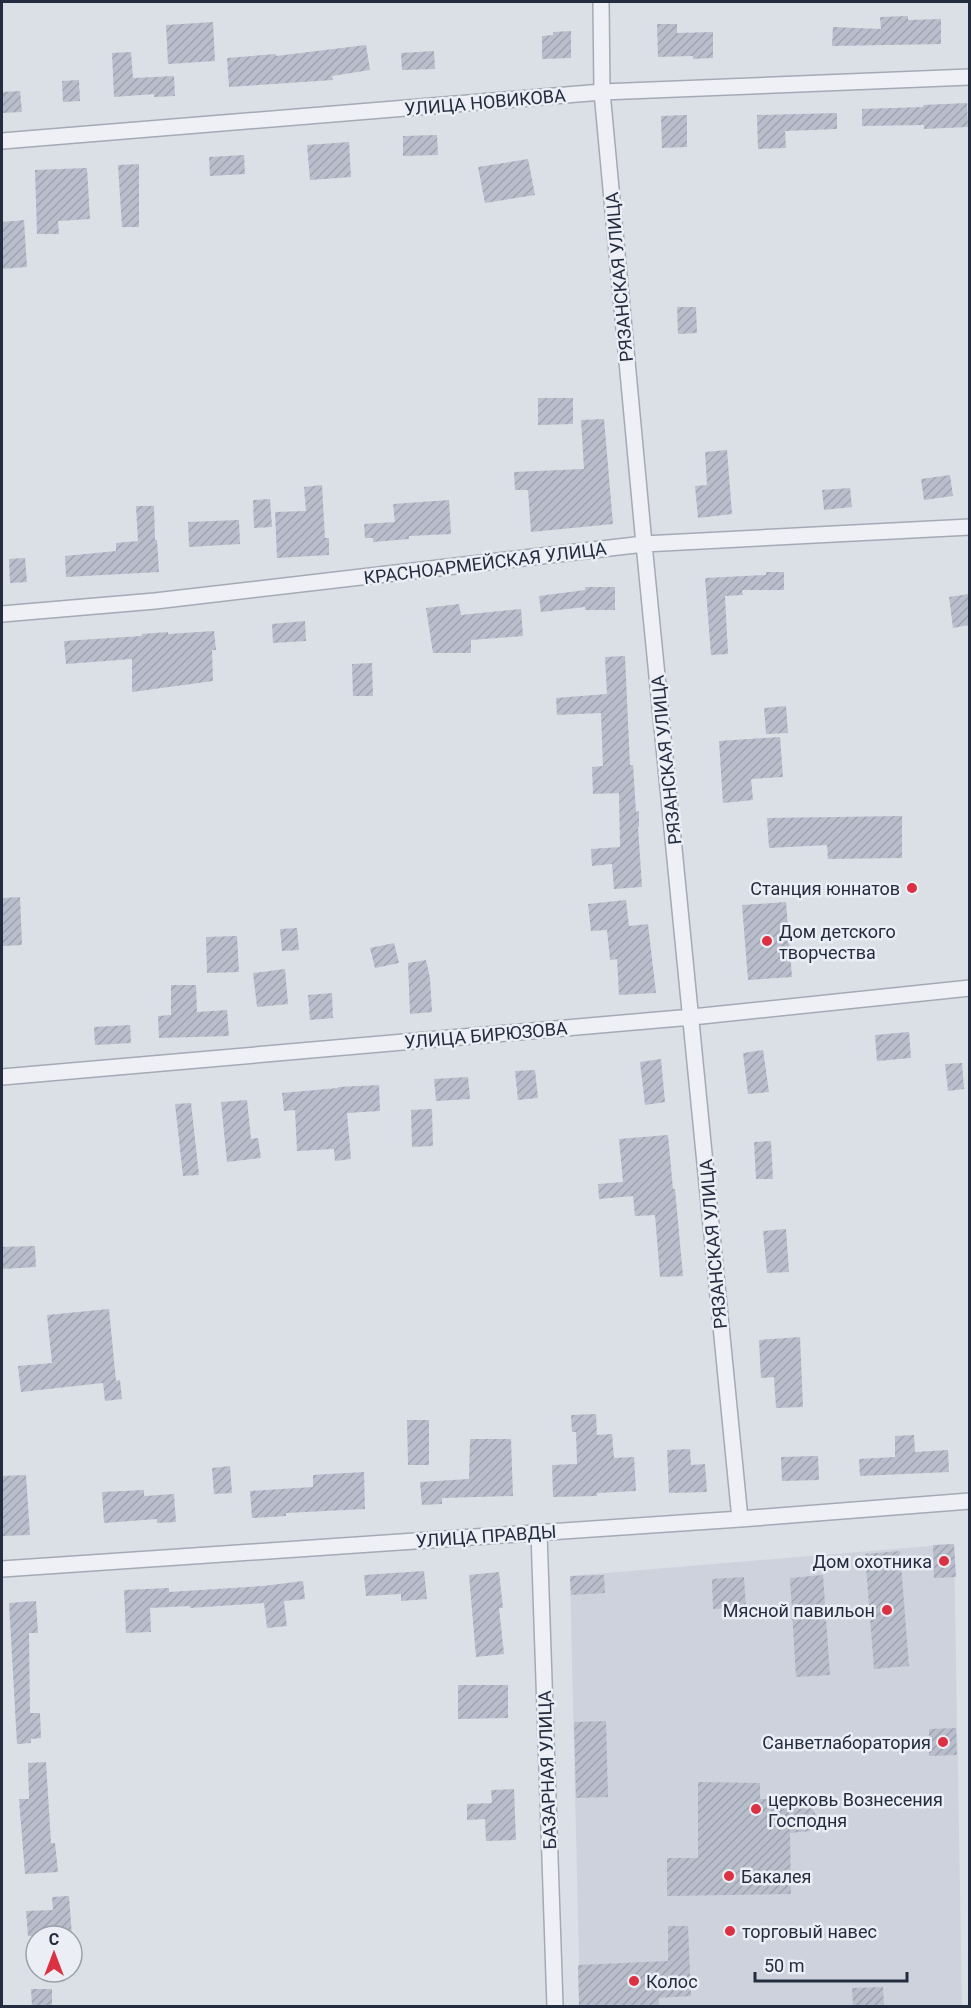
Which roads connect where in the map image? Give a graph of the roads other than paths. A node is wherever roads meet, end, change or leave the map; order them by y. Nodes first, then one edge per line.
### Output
1 (601, 2) edge
2 (969, 77) edge
3 (602, 92) junction
4 (2, 141) edge
5 (969, 527) edge
6 (644, 544) junction
7 (2, 614) edge
8 (969, 988) edge
9 (692, 1017) junction
10 (2, 1077) edge
11 (969, 1501) edge
12 (969, 1508) edge
13 (740, 1518) junction
14 (539, 1533) junction
15 (2, 1569) edge
16 (555, 2007) edge

1 - 3 street, РЯЗАНСКАЯ УЛИЦА
2 - 3 street, УЛИЦА НОВИКОВА
3 - 4 street, УЛИЦА НОВИКОВА
3 - 6 street, РЯЗАНСКАЯ УЛИЦА
5 - 6 street, КРАСНОАРМЕЙСКАЯ УЛИЦА
6 - 7 street, КРАСНОАРМЕЙСКАЯ УЛИЦА
6 - 9 street, РЯЗАНСКАЯ УЛИЦА
8 - 9 street, УЛИЦА БИРЮЗОВА
9 - 10 street, УЛИЦА БИРЮЗОВА
9 - 13 street, РЯЗАНСКАЯ УЛИЦА
11 - 12 street
11 - 13 street, УЛИЦА ПРАВДЫ
13 - 14 street, УЛИЦА ПРАВДЫ
14 - 15 street, УЛИЦА ПРАВДЫ
14 - 16 street, БАЗАРНАЯ УЛИЦА

